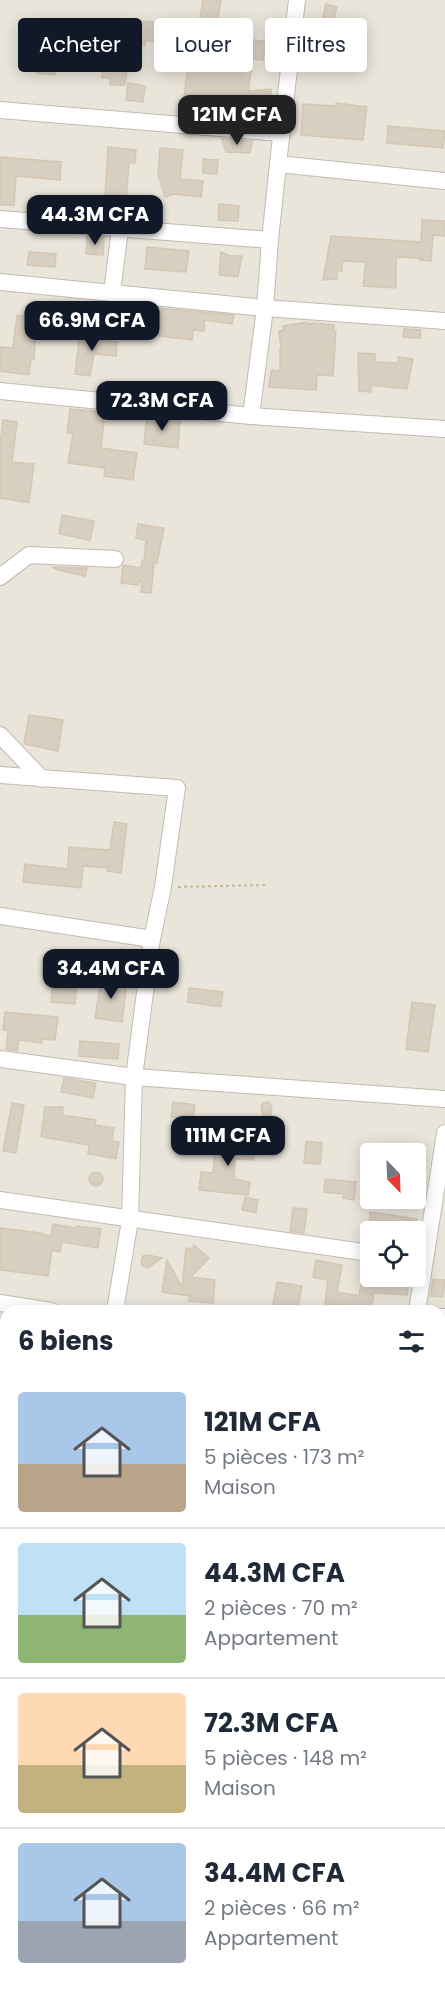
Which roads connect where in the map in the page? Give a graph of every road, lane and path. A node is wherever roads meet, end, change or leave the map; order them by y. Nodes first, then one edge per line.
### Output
1 (297, 0) edge
2 (0, 110) edge
3 (281, 133) junction
4 (278, 164) junction
5 (445, 181) edge
6 (0, 219) edge
7 (120, 229) junction
8 (270, 240) junction
9 (0, 282) edge
10 (112, 293) junction
11 (265, 308) junction
12 (445, 321) edge
13 (0, 391) edge
14 (251, 416) junction
15 (445, 429) edge
16 (115, 559) dead end
17 (0, 577) edge
18 (0, 735) edge
19 (0, 776) edge
20 (42, 778) junction
21 (265, 885) dead end
22 (163, 887) junction
23 (0, 916) edge
24 (152, 939) junction
25 (0, 1059) edge
26 (134, 1077) junction
27 (445, 1099) edge
28 (445, 1133) edge
29 (0, 1200) edge
30 (130, 1220) junction
31 (426, 1230) edge
32 (360, 1252) edge
33 (418, 1287) edge
34 (116, 1305) edge
35 (417, 1305) edge

1 - 3 street
2 - 3 street
3 - 4 street
4 - 5 street
4 - 8 street
6 - 7 street
7 - 8 street
7 - 10 street
8 - 11 street
9 - 10 street
10 - 11 street
11 - 12 street
11 - 14 street
13 - 14 street
14 - 15 street
16 - 17 street
18 - 20 street
19 - 20 street
20 - 22 street
21 - 22 path
22 - 24 street
23 - 24 street
24 - 26 street
25 - 26 street
26 - 27 street
26 - 30 street
28 - 31 street
29 - 30 street
30 - 32 street
30 - 34 street
33 - 35 street

